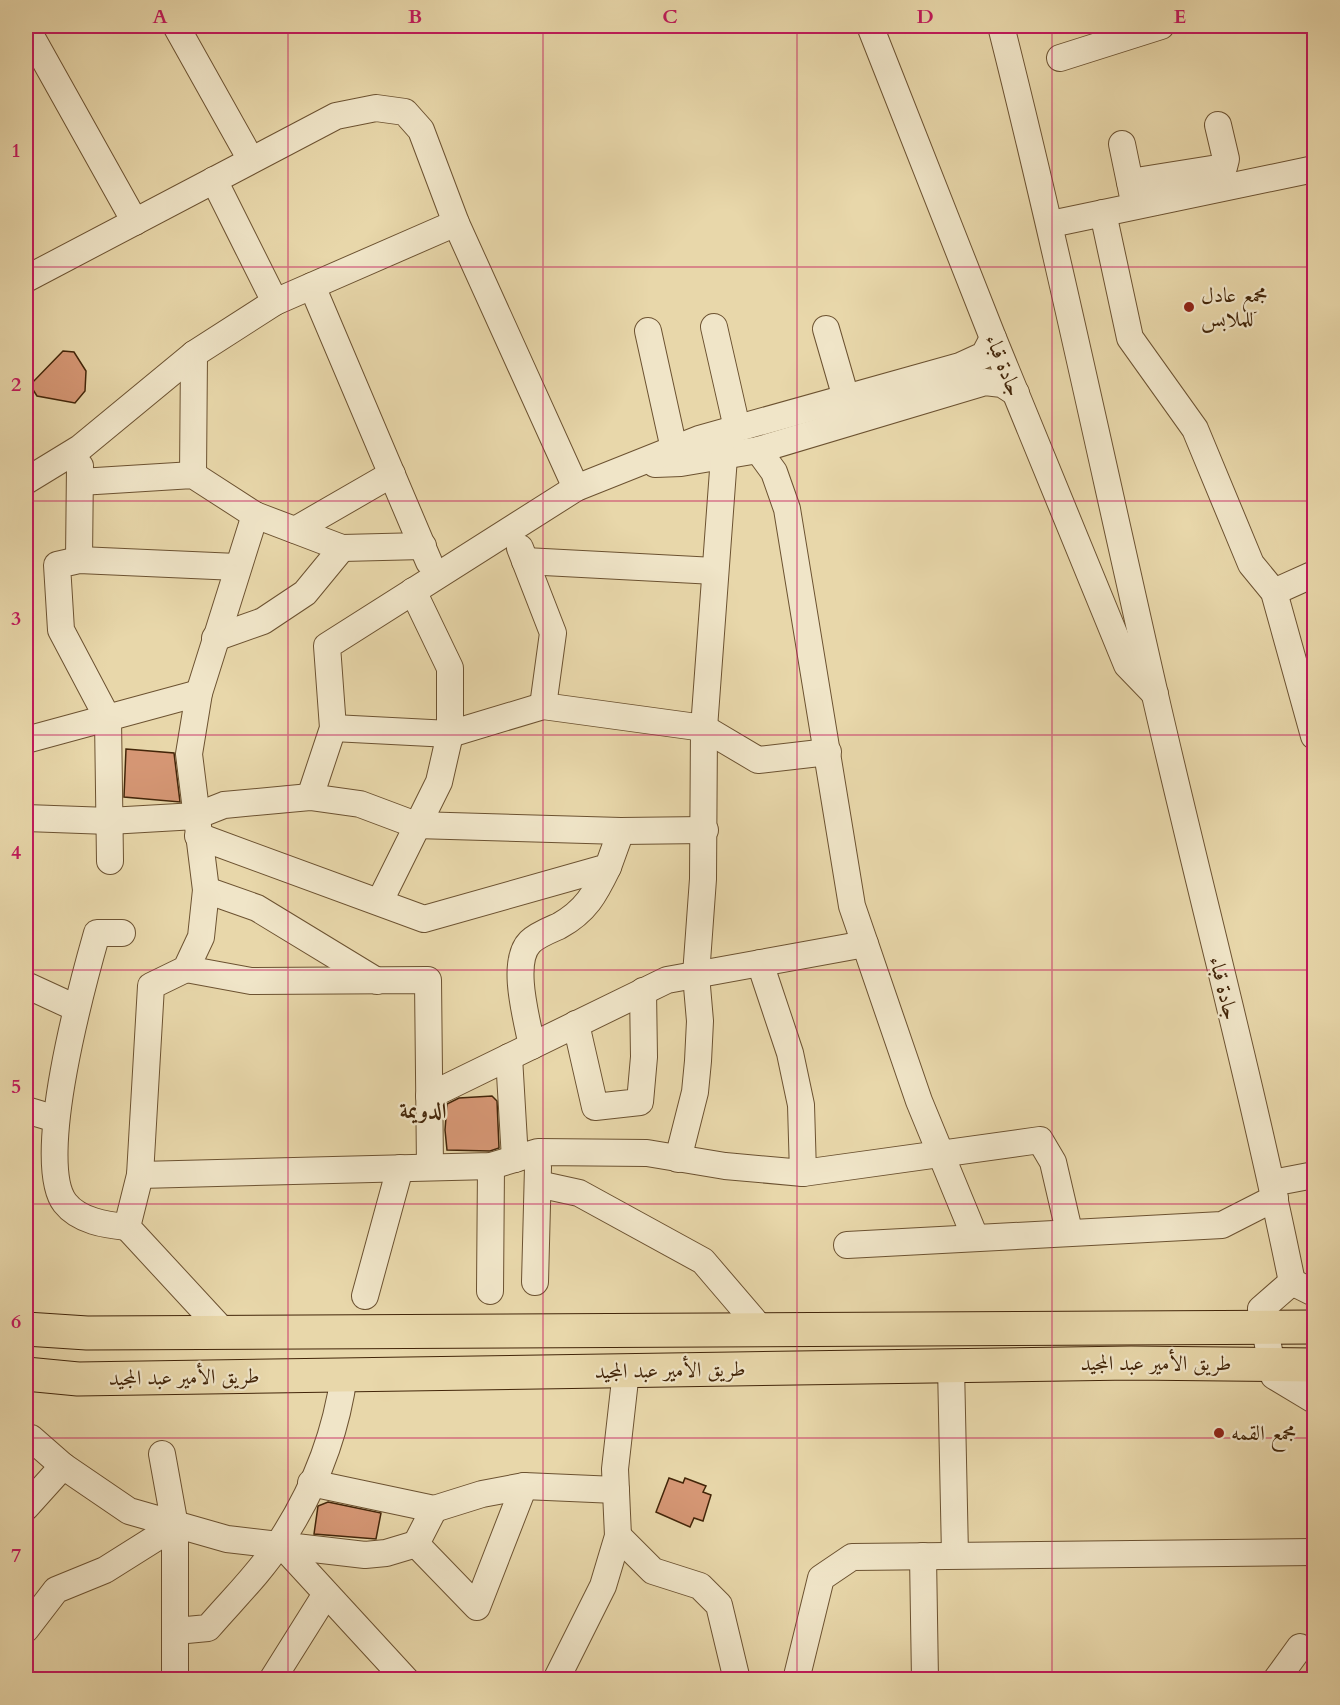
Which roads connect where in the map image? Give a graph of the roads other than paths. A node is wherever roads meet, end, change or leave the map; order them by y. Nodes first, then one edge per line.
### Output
1 (176, 26) edge
2 (870, 26) edge
3 (1001, 26) edge
4 (1161, 26) edge
5 (26, 27) edge
6 (1116, 32) edge
7 (1060, 58) dead end
8 (1218, 124) dead end
9 (1122, 144) dead end
10 (252, 160) junction
11 (1314, 168) edge
12 (214, 180) junction
13 (1133, 194) junction
14 (1103, 213) junction
15 (135, 222) junction
16 (456, 223) junction
17 (1051, 224) junction
18 (26, 279) edge
19 (312, 286) junction
20 (275, 302) junction
21 (714, 327) dead end
22 (826, 329) dead end
23 (648, 331) dead end
24 (993, 338) junction
25 (194, 354) junction
26 (1016, 393) junction
27 (846, 398) junction
28 (737, 428) junction
29 (80, 448) junction
30 (674, 449) junction
31 (758, 450) junction
32 (724, 457) junction
33 (636, 464) junction
34 (392, 474) junction
35 (193, 475) junction
36 (26, 481) edge
37 (80, 482) junction
38 (576, 489) junction
39 (255, 515) junction
40 (513, 528) junction
41 (296, 530) junction
42 (423, 546) junction
43 (342, 548) junction
44 (79, 560) junction
45 (525, 561) junction
46 (237, 567) junction
47 (715, 571) junction
48 (1314, 574) edge
49 (436, 577) junction
50 (413, 591) junction
51 (1274, 592) junction
52 (215, 638) junction
53 (199, 693) junction
54 (1155, 694) junction
55 (543, 706) junction
56 (108, 719) junction
57 (333, 728) junction
58 (704, 728) junction
59 (450, 734) junction
60 (1314, 736) edge
61 (26, 741) edge
62 (828, 752) junction
63 (310, 797) junction
64 (26, 819) edge
65 (109, 821) junction
66 (416, 825) junction
67 (197, 826) junction
68 (705, 830) junction
69 (621, 831) junction
70 (110, 861) dead end
71 (608, 867) junction
72 (206, 890) junction
73 (380, 901) junction
74 (122, 933) dead end
75 (865, 944) junction
76 (760, 963) junction
77 (186, 969) junction
78 (696, 975) junction
79 (377, 981) junction
80 (26, 985) edge
81 (643, 992) junction
82 (76, 1008) junction
83 (576, 1024) junction
84 (532, 1046) junction
85 (509, 1057) junction
86 (429, 1096) junction
87 (26, 1110) edge
88 (56, 1119) junction
89 (941, 1154) junction
90 (515, 1159) junction
91 (678, 1159) junction
92 (430, 1167) junction
93 (400, 1168) junction
94 (803, 1173) junction
95 (1314, 1174) edge
96 (140, 1175) junction
97 (538, 1184) junction
98 (1273, 1191) junction
99 (127, 1227) junction
100 (1069, 1231) junction
101 (975, 1237) junction
102 (848, 1245) dead end
103 (535, 1281) dead end
104 (1303, 1287) edge
105 (490, 1291) dead end
106 (365, 1296) dead end
107 (1264, 1327) junction
108 (1314, 1327) edge
109 (26, 1329) edge
110 (762, 1330) junction
111 (850, 1330) junction
112 (225, 1333) junction
113 (1314, 1365) edge
114 (951, 1366) junction
115 (850, 1367) junction
116 (626, 1371) junction
117 (26, 1374) edge
118 (344, 1375) junction
119 (1314, 1400) edge
120 (26, 1442) edge
121 (162, 1454) dead end
122 (63, 1466) junction
123 (311, 1483) junction
124 (524, 1486) junction
125 (616, 1490) junction
126 (26, 1507) edge
127 (434, 1509) junction
128 (175, 1526) junction
129 (618, 1536) junction
130 (280, 1543) junction
131 (416, 1544) junction
132 (1314, 1552) edge
133 (956, 1555) junction
134 (924, 1556) junction
135 (326, 1594) junction
136 (26, 1629) edge
137 (176, 1630) junction
138 (1300, 1647) dead end
139 (176, 1680) edge
140 (272, 1680) edge
141 (406, 1680) edge
142 (556, 1680) edge
143 (737, 1680) edge
144 (796, 1680) edge
145 (925, 1680) edge
146 (1276, 1680) edge

1 - 10 street
2 - 24 street, جادة قباء
3 - 17 street, جادة قباء
4 - 6 street
5 - 15 street
6 - 7 street
8 - 13 street
9 - 13 street
10 - 12 street
10 - 16 street
11 - 13 street
12 - 15 street
12 - 20 street
13 - 14 street
14 - 17 street
14 - 51 street
15 - 18 street
16 - 19 street
16 - 38 street
17 - 54 street, جادة قباء
19 - 20 street
19 - 34 street
20 - 25 street
21 - 28 street
22 - 27 street
23 - 30 street
24 - 26 street, جادة قباء
24 - 27 street
25 - 29 street
25 - 35 street
26 - 31 street
26 - 54 street, جادة قباء
27 - 28 street
28 - 30 street
29 - 36 street
29 - 37 street
30 - 33 street
31 - 32 street
31 - 62 street
32 - 33 street
32 - 47 street
33 - 38 street
34 - 41 street
34 - 42 street
35 - 37 street
35 - 39 street
37 - 44 street
38 - 40 street
39 - 41 street
39 - 46 street
40 - 45 street
40 - 49 street
41 - 43 street
42 - 43 street
42 - 49 street
43 - 52 street
44 - 46 street
44 - 56 street
45 - 47 street
45 - 55 street
46 - 52 street
47 - 58 street
48 - 51 street
49 - 50 street
50 - 57 street
50 - 59 street
51 - 60 street
52 - 53 street
53 - 56 street
53 - 67 street
54 - 98 street, جادة قباء
55 - 58 street
55 - 59 street
56 - 61 street
56 - 65 street
57 - 59 street
57 - 63 street
58 - 62 street
58 - 68 street
59 - 66 street
62 - 75 street
63 - 66 street
63 - 67 street
64 - 65 street
65 - 67 street
65 - 70 street
66 - 69 street
66 - 73 street
67 - 72 street
67 - 73 street
68 - 69 street
68 - 78 street
69 - 71 street
71 - 73 street
71 - 84 street
72 - 77 street
72 - 79 street
74 - 82 street
75 - 76 street
75 - 89 street
76 - 78 street
76 - 94 street
77 - 79 street
77 - 96 street
78 - 81 street
78 - 91 street
79 - 86 street
80 - 82 street
81 - 83 street
81 - 83 street
82 - 88 street
83 - 84 street
84 - 85 street
85 - 86 street
85 - 90 street
86 - 92 street
87 - 88 street
88 - 99 street
89 - 94 street
89 - 100 street
89 - 101 street
90 - 91 street
90 - 92 street
90 - 97 street
90 - 105 street
91 - 94 street
92 - 93 street
93 - 96 street
93 - 106 street
95 - 98 street
96 - 99 street
97 - 103 street
97 - 110 street
98 - 100 street
98 - 104 street, جادة قباء
99 - 112 street
100 - 101 street
101 - 102 street
104 - 107 street, جادة قباء
107 - 108 main road, طريق الأمير عبد المجيد
107 - 111 main road, طريق الأمير عبد المجيد
107 - 119 street, جادة قباء
109 - 112 main road, طريق الأمير عبد المجيد
110 - 111 main road, طريق الأمير عبد المجيد
110 - 112 main road, طريق الأمير عبد المجيد
111 - 115 main road
113 - 114 main road, طريق الأمير عبد المجيد
114 - 115 main road, طريق الأمير عبد المجيد
114 - 133 street
115 - 116 main road, طريق الأمير عبد المجيد
116 - 118 main road, طريق الأمير عبد المجيد
116 - 125 street
117 - 118 main road, طريق الأمير عبد المجيد
118 - 123 street
120 - 122 street
121 - 128 street
122 - 126 street
122 - 128 street
123 - 127 street
123 - 130 street
124 - 125 street
124 - 127 street
124 - 131 street
125 - 129 street
127 - 131 street
128 - 130 street
128 - 136 street
128 - 137 street
129 - 142 street
129 - 143 street
130 - 131 street
130 - 135 street
130 - 137 street
132 - 133 street
133 - 134 street
134 - 144 street
134 - 145 street
135 - 140 street
135 - 141 street
137 - 139 street
138 - 146 street

